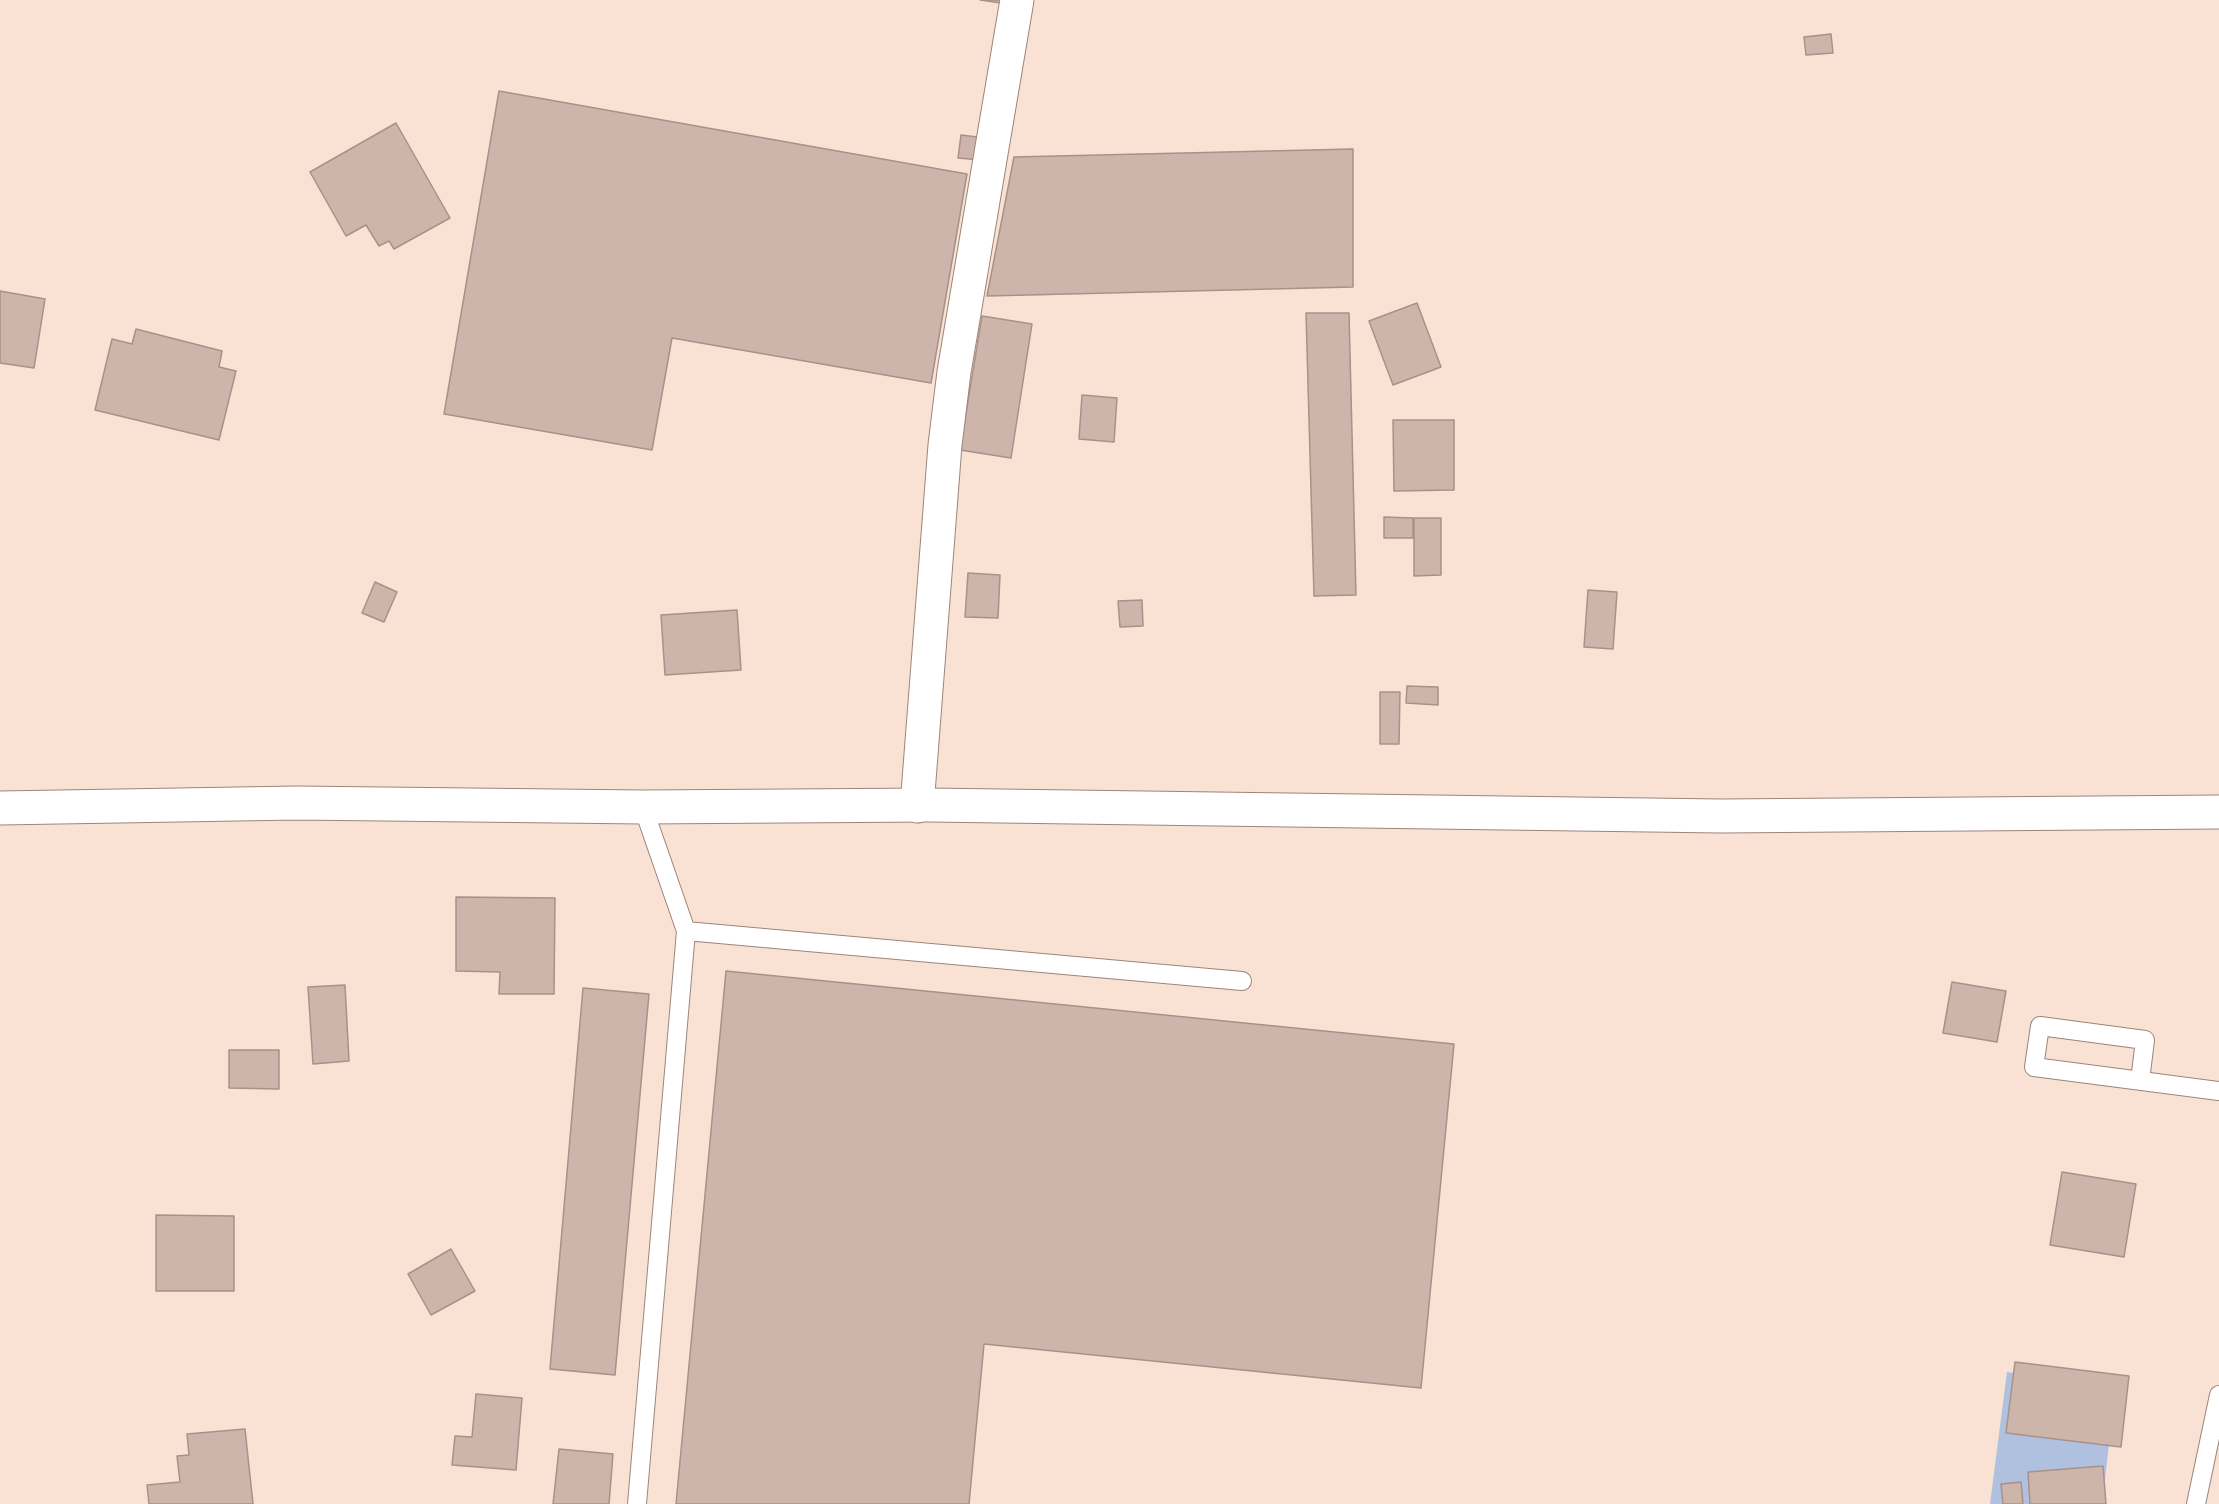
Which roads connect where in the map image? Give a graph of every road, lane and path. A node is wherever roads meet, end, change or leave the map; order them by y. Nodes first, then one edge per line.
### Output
1 (1017, 0) edge
2 (917, 806) junction
3 (643, 807) junction
4 (0, 808) edge
5 (2219, 812) edge
6 (686, 931) junction
7 (1242, 981) dead end
8 (2140, 1081) junction
9 (2219, 1091) edge
10 (2219, 1395) edge
11 (637, 1504) edge
12 (2196, 1504) edge

1 - 2 main road
2 - 3 main road
2 - 5 main road
3 - 4 main road
3 - 6 lane
6 - 7 lane
6 - 11 lane
8 - 8 lane
8 - 9 lane
10 - 12 lane

